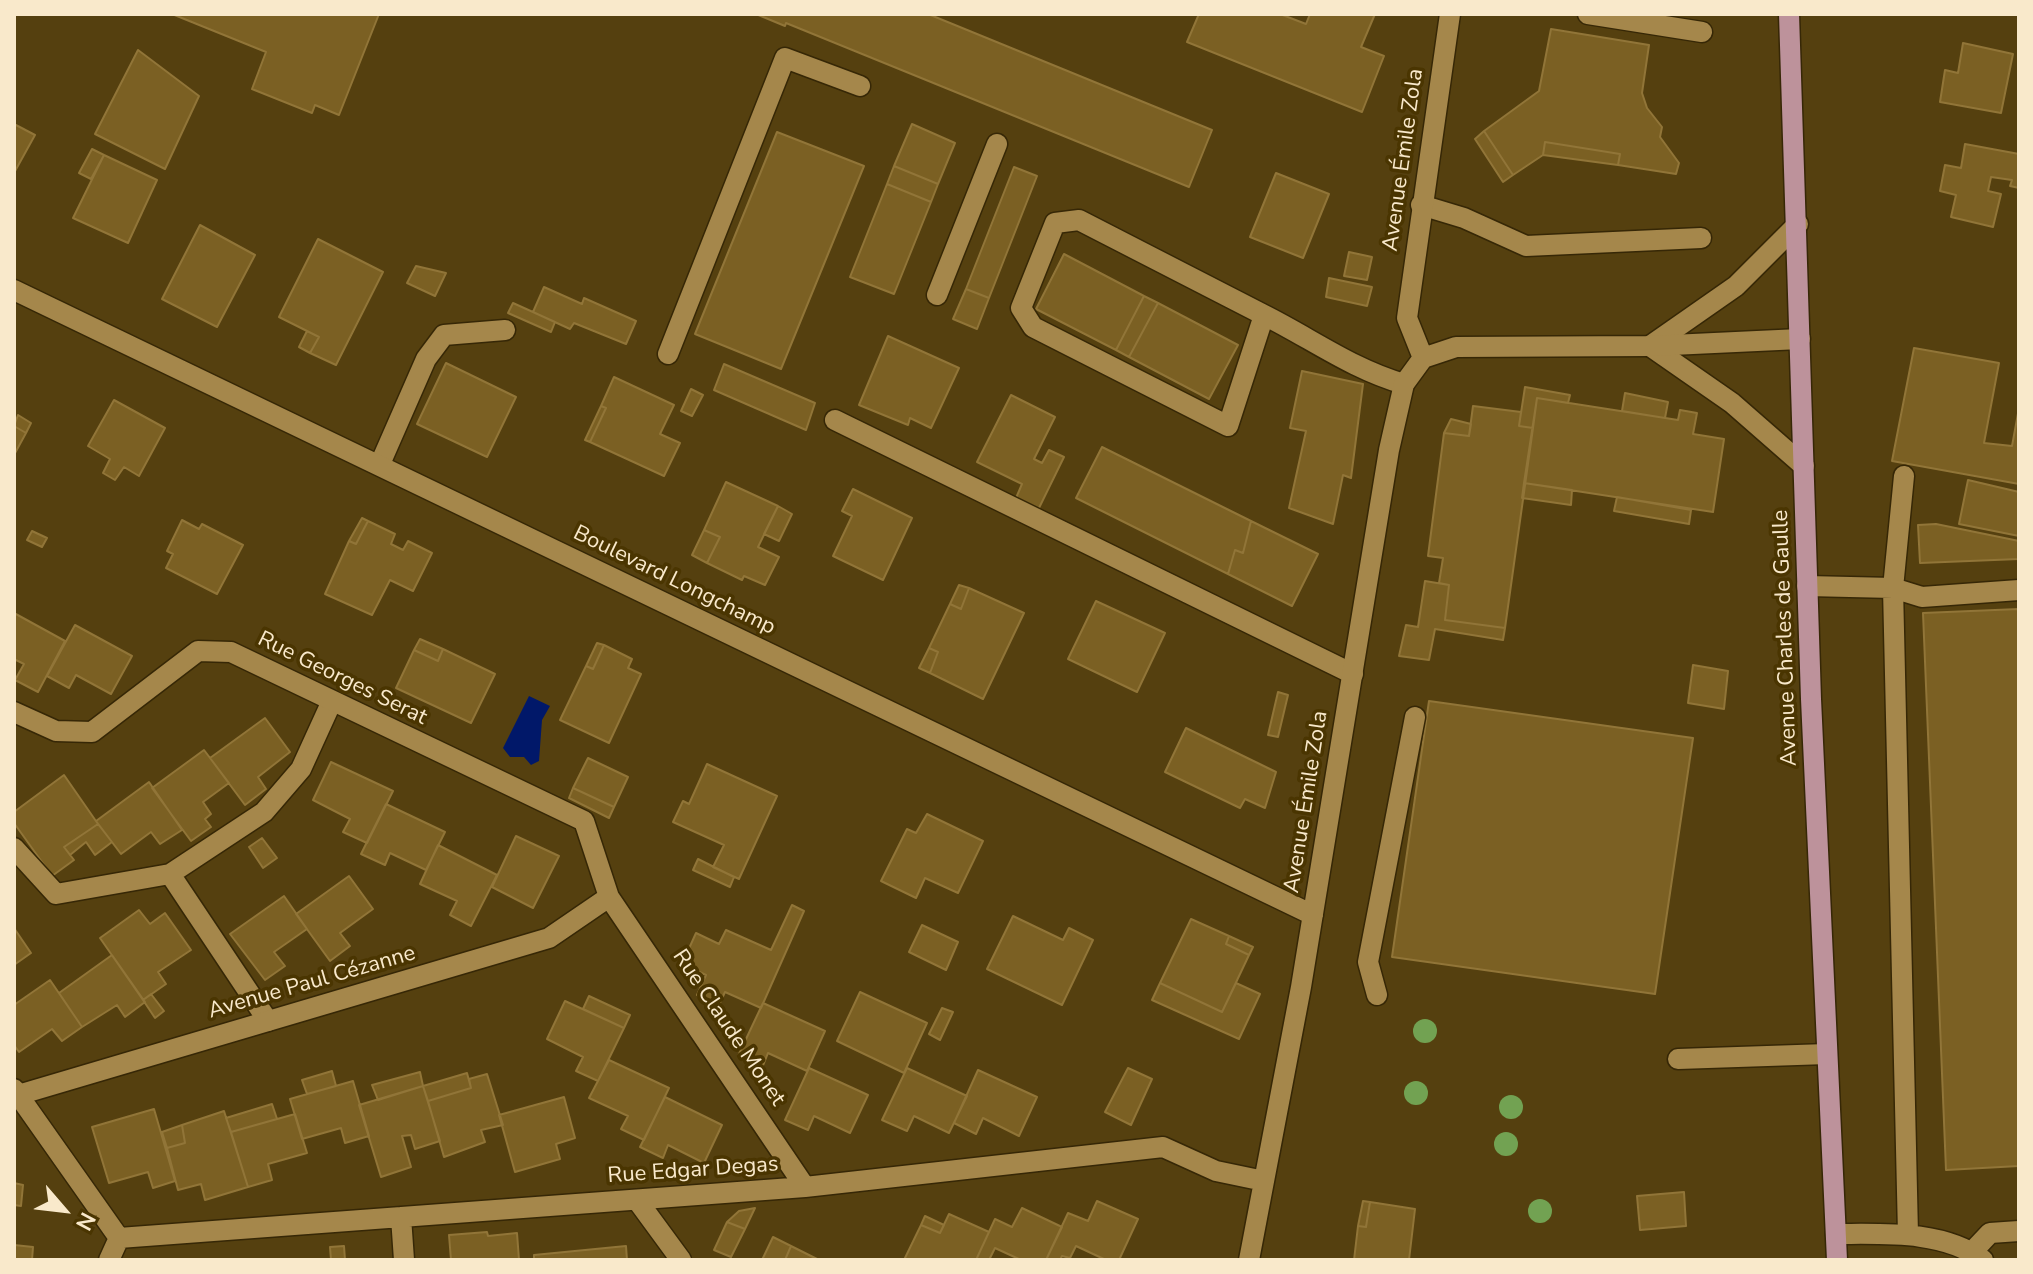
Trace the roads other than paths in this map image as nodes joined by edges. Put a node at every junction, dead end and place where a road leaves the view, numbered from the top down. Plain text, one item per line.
1 (1450, 14) edge
2 (1588, 14) edge
3 (1789, 14) edge
4 (1702, 32) dead end
5 (860, 86) dead end
6 (997, 144) dead end
7 (1421, 205) junction
8 (1798, 224) junction
9 (1701, 238) dead end
10 (14, 290) edge
11 (937, 295) dead end
12 (1264, 315) junction
13 (505, 330) dead end
14 (1800, 339) junction
15 (1650, 346) junction
16 (668, 354) dead end
17 (1423, 358) junction
18 (1404, 384) junction
19 (835, 420) dead end
20 (380, 464) junction
21 (1804, 466) junction
22 (1904, 476) dead end
23 (1807, 586) junction
24 (1893, 588) junction
25 (2019, 590) edge
26 (1353, 674) junction
27 (332, 701) junction
28 (14, 712) edge
29 (1415, 717) dead end
30 (14, 848) edge
31 (170, 874) junction
32 (609, 897) junction
33 (1313, 915) junction
34 (1377, 995) dead end
35 (268, 1021) junction
36 (1827, 1054) junction
37 (1678, 1059) dead end
38 (16, 1092) edge
39 (1264, 1181) junction
40 (805, 1187) junction
41 (637, 1200) junction
42 (401, 1217) junction
43 (2019, 1231) edge
44 (1836, 1234) junction
45 (1908, 1234) junction
46 (119, 1238) junction
47 (1977, 1256) edge
48 (109, 1260) edge
49 (404, 1260) edge
50 (681, 1260) edge
51 (1249, 1260) edge
52 (1837, 1260) edge

1 - 7 street, Avenue Émile Zola
2 - 4 street
3 - 8 main road, Avenue Charles de Gaulle
5 - 16 street
6 - 11 street
7 - 9 street
7 - 17 street, Avenue Émile Zola
8 - 14 main road, Avenue Charles de Gaulle
8 - 15 street
10 - 20 street, Boulevard Longchamp
12 - 12 street
12 - 18 street
13 - 20 street
14 - 15 street
14 - 21 main road, Avenue Charles de Gaulle
15 - 17 street
15 - 21 street
17 - 18 street, Avenue Émile Zola
18 - 26 street, Avenue Émile Zola
19 - 26 street
20 - 33 street, Boulevard Longchamp
21 - 23 main road, Avenue Charles de Gaulle
22 - 24 street
23 - 24 street
23 - 36 main road, Avenue Charles de Gaulle
24 - 25 street
24 - 45 street
26 - 33 street, Avenue Émile Zola
27 - 28 street, Rue Georges Serat
27 - 31 street
27 - 32 street, Rue Georges Serat
29 - 34 street
30 - 31 street
31 - 35 street
32 - 35 street, Avenue Paul Cézanne
32 - 40 street, Rue Claude Monet
33 - 39 street, Avenue Émile Zola
35 - 38 street, Avenue Paul Cézanne
36 - 37 street
36 - 44 main road, Avenue Charles de Gaulle
38 - 46 street
39 - 40 street, Rue Edgar Degas
39 - 51 street, Avenue Émile Zola
40 - 41 street, Rue Edgar Degas
41 - 42 street, Rue Edgar Degas
41 - 50 street
42 - 46 street, Rue Edgar Degas
42 - 49 street
43 - 47 street
44 - 45 street
44 - 52 main road, Avenue Charles de Gaulle
45 - 47 street
46 - 48 street

